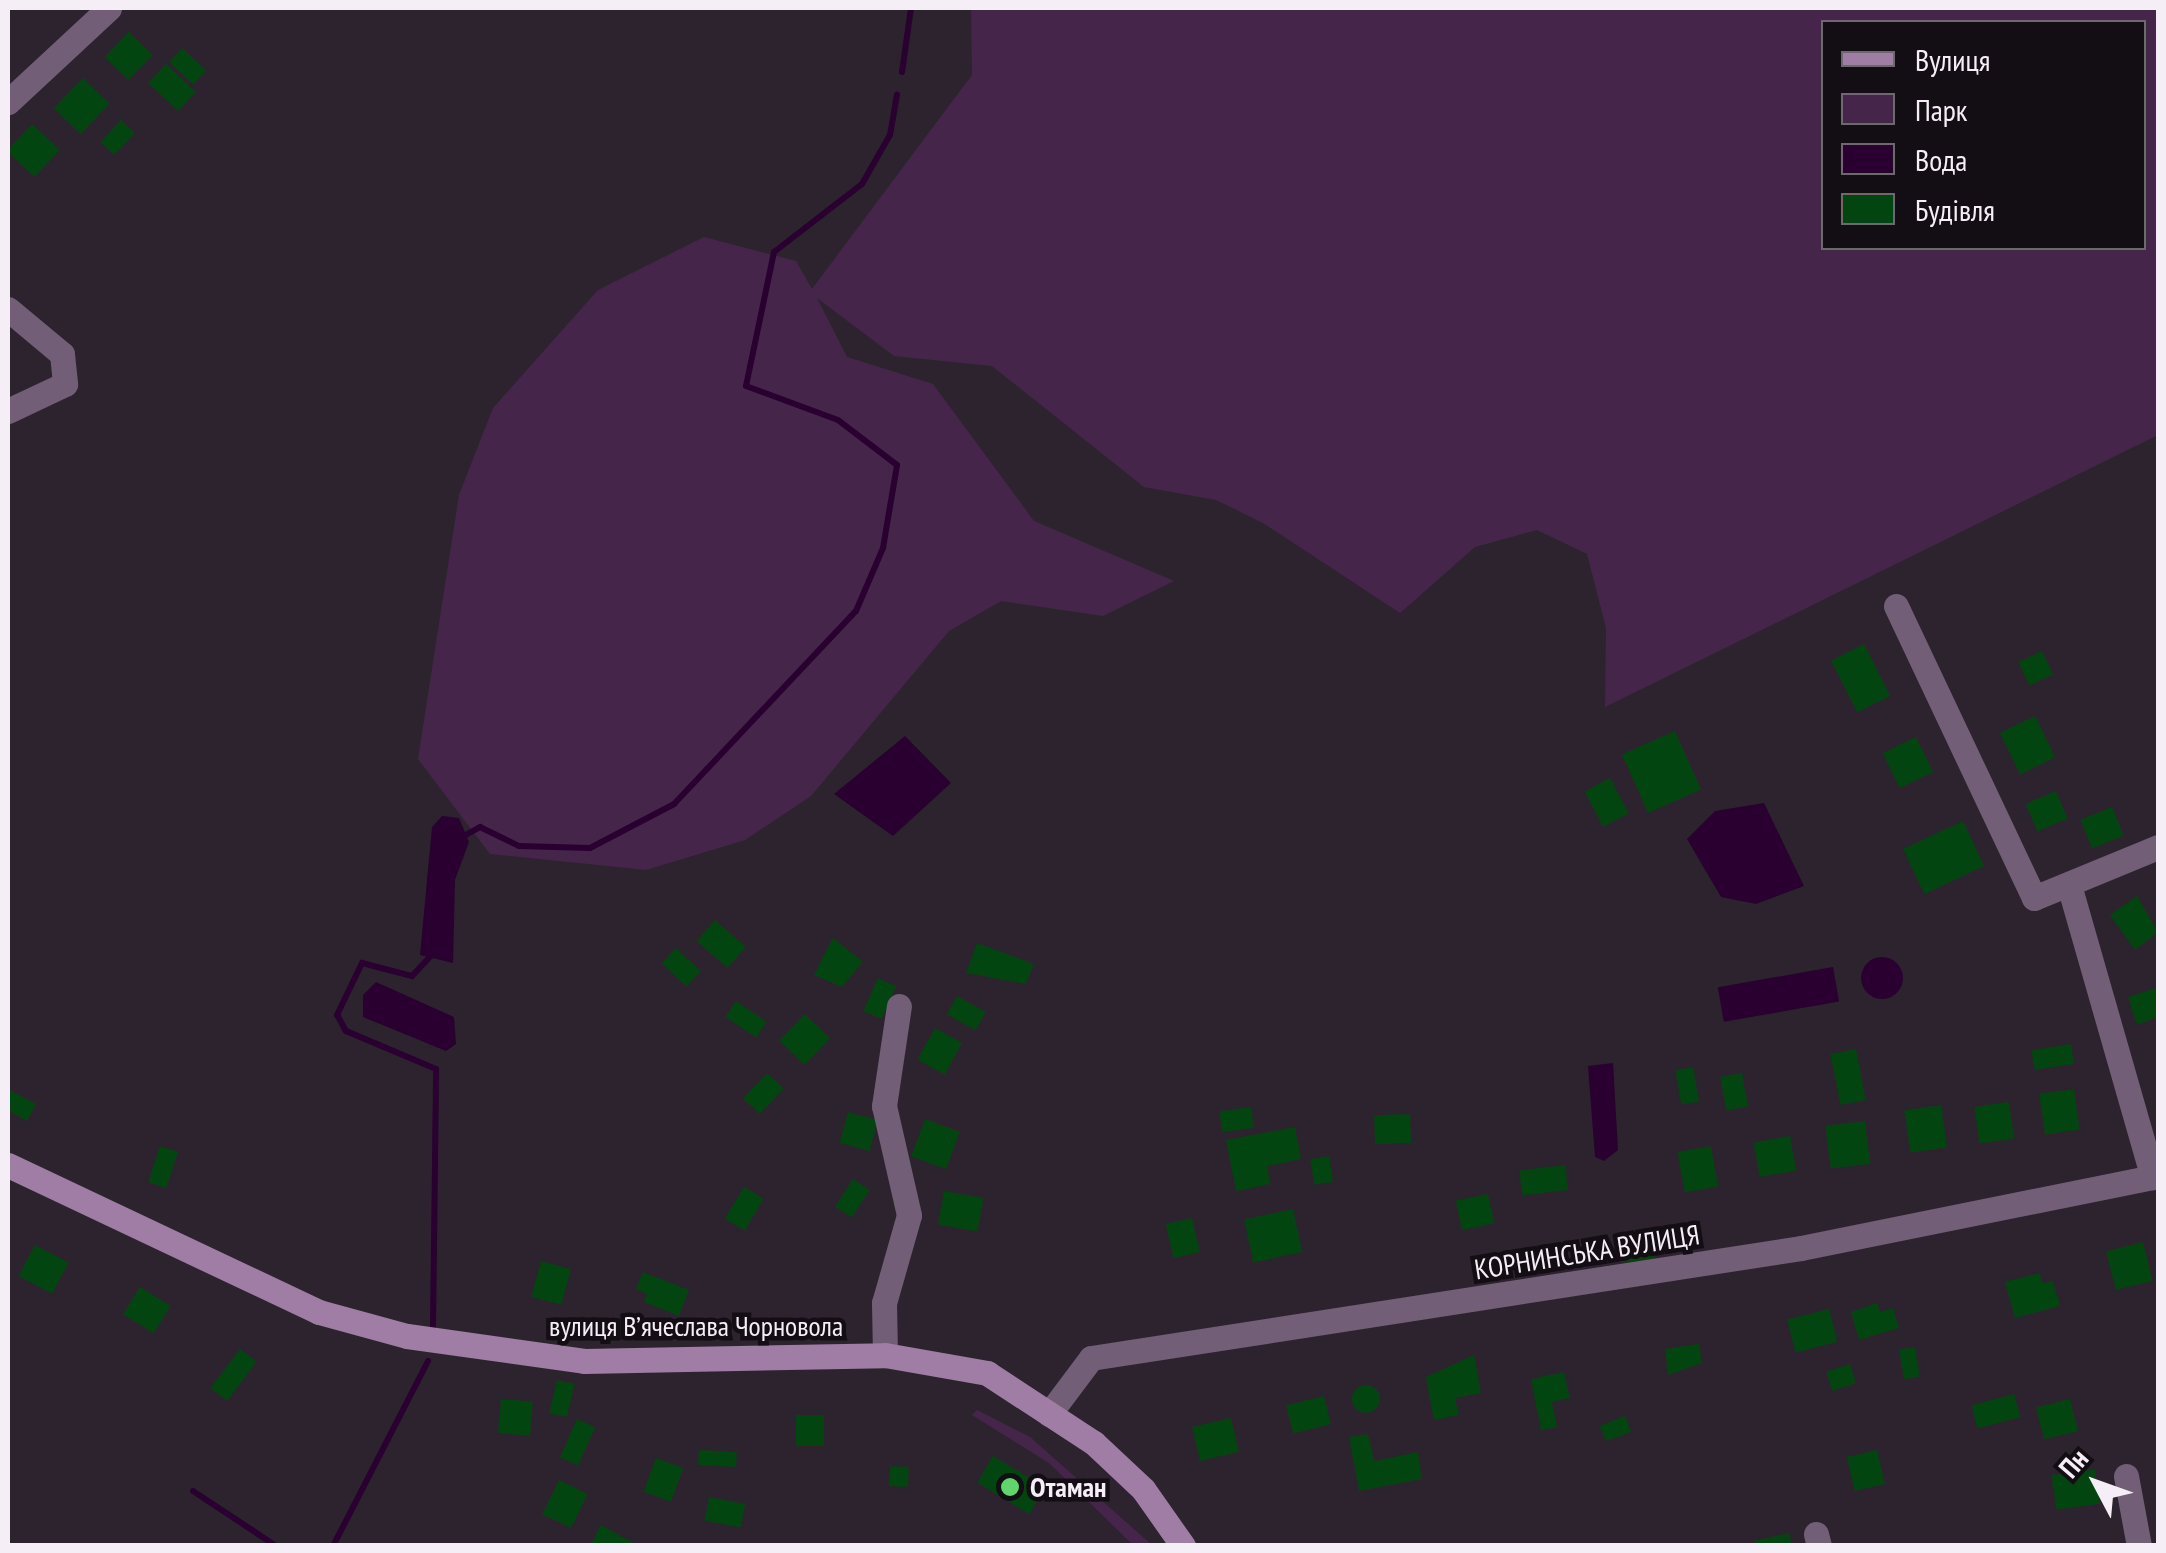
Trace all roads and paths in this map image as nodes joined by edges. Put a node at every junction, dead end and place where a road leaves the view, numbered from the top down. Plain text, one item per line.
1 (109, 8) edge
2 (8, 102) edge
3 (8, 309) edge
4 (8, 411) edge
5 (1896, 606) dead end
6 (2158, 847) edge
7 (2069, 884) junction
8 (899, 1006) dead end
9 (8, 1166) edge
10 (2156, 1176) edge
11 (884, 1355) junction
12 (1049, 1414) junction
13 (2126, 1476) dead end
14 (1183, 1546) edge
15 (2139, 1546) edge

1 - 2 street
3 - 4 street
5 - 7 street
6 - 7 street
7 - 10 street
8 - 11 street
9 - 11 main road, вулиця Вʼячеслава Чорновола
10 - 12 street, КОРНИНСЬКА ВУЛИЦЯ
11 - 12 main road, вулиця Вʼячеслава Чорновола
12 - 14 main road, вулиця Вʼячеслава Чорновола
13 - 15 street

